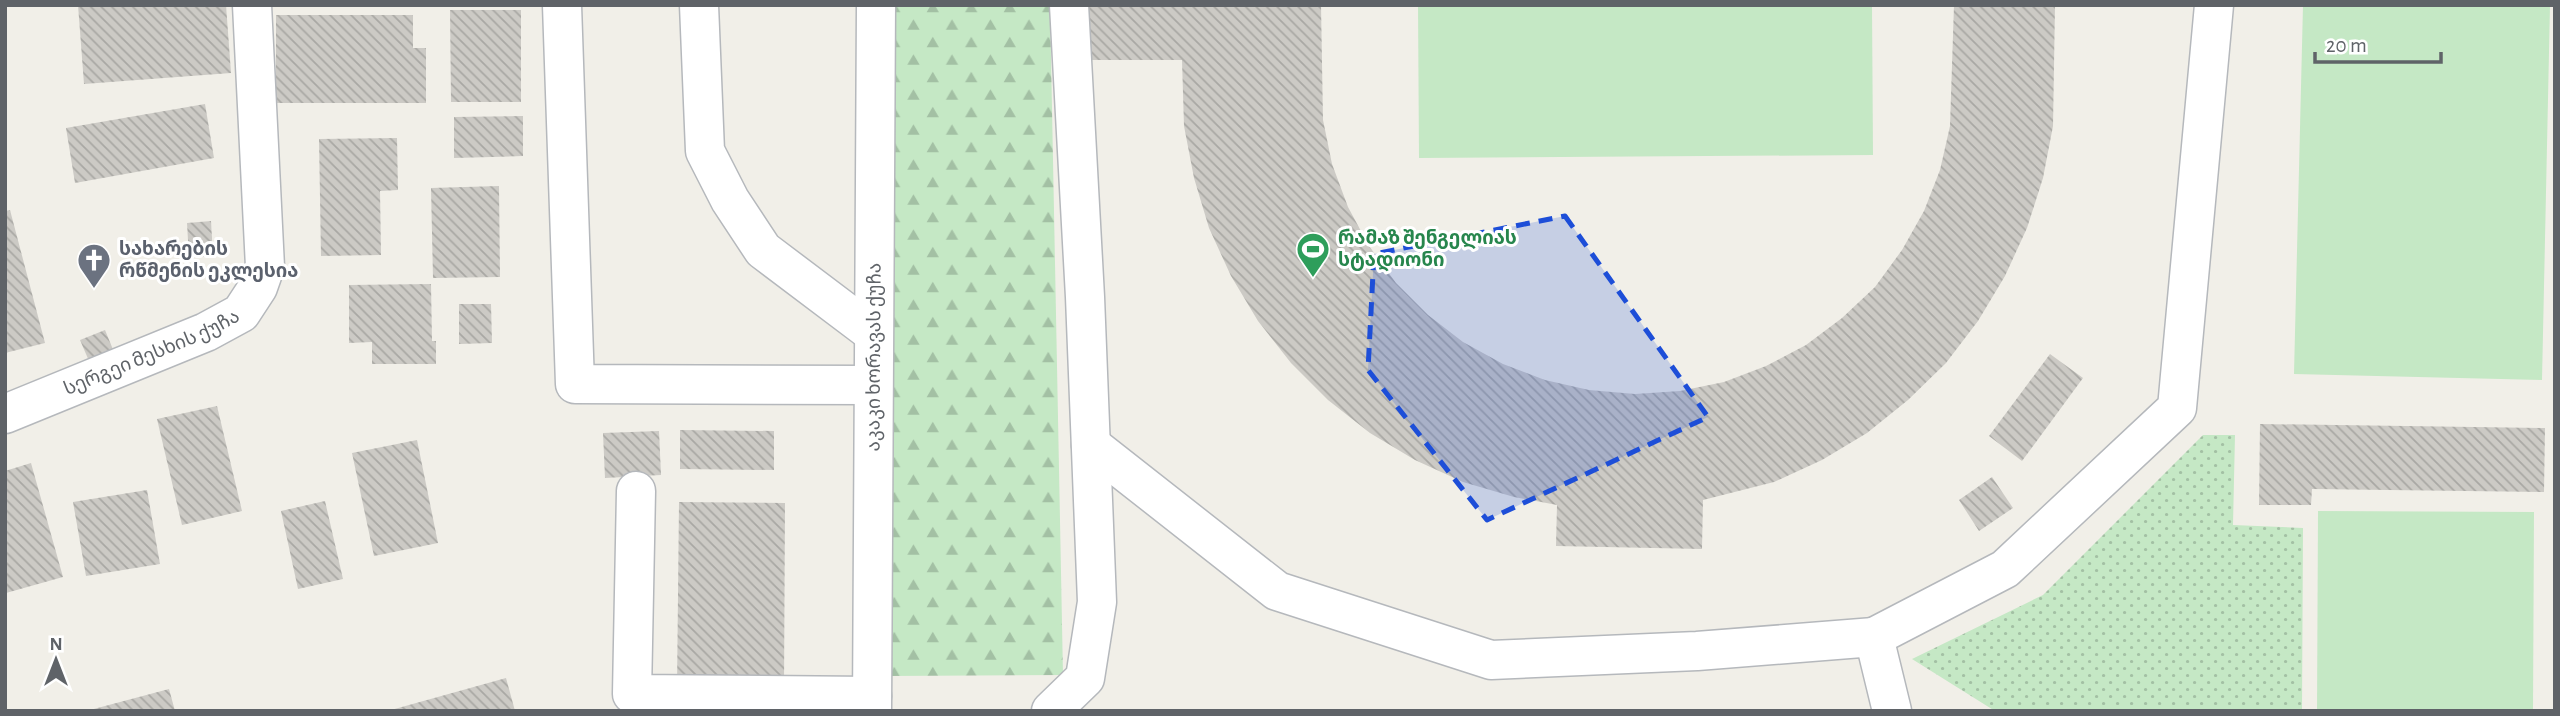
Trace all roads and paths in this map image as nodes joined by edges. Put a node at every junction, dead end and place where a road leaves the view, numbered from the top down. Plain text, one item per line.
1 (252, 5) edge
2 (562, 5) edge
3 (699, 5) edge
4 (876, 5) edge
5 (1069, 5) edge
6 (2214, 5) edge
7 (873, 333) junction
8 (873, 385) junction
9 (5, 414) edge
10 (1091, 445) junction
11 (636, 491) dead end
12 (1874, 637) junction
13 (872, 703) edge
14 (1051, 711) edge
15 (1892, 711) edge

1 - 9 street, სერგეი მესხის ქუჩა
2 - 8 street
3 - 7 street
4 - 7 street, აკაკი ხორავას ქუჩა
5 - 10 street
6 - 12 street
7 - 8 street, აკაკი ხორავას ქუჩა
8 - 13 street, აკაკი ხორავას ქუჩა
10 - 12 street
10 - 14 street
11 - 13 street
12 - 15 street

